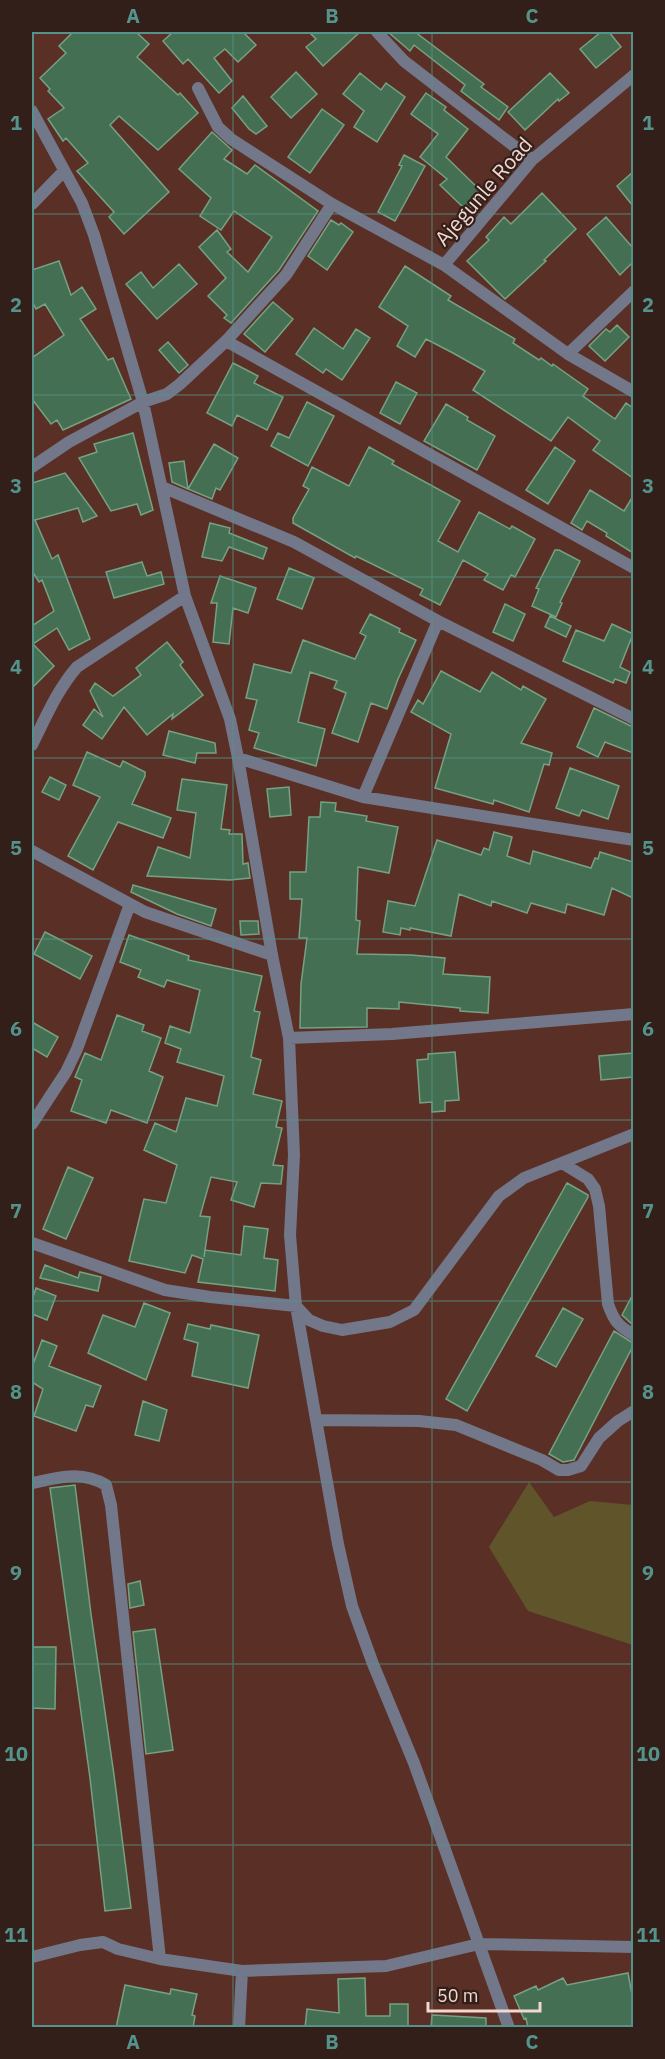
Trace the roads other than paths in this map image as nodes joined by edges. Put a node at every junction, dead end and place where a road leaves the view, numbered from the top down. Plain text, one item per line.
1 (377, 32) edge
2 (633, 75) edge
3 (198, 88) dead end
4 (32, 111) edge
5 (532, 160) junction
6 (64, 171) junction
7 (32, 204) edge
8 (332, 204) junction
9 (444, 265) junction
10 (633, 291) edge
11 (226, 341) junction
12 (568, 354) junction
13 (633, 392) edge
14 (143, 402) junction
15 (32, 467) edge
16 (162, 487) junction
17 (633, 568) edge
18 (185, 596) junction
19 (438, 621) junction
20 (633, 719) edge
21 (32, 746) edge
22 (238, 758) junction
23 (363, 797) junction
24 (633, 840) edge
25 (32, 850) edge
26 (130, 904) junction
27 (272, 955) junction
28 (633, 1014) edge
29 (289, 1038) junction
30 (32, 1124) edge
31 (633, 1134) edge
32 (562, 1163) junction
33 (32, 1243) edge
34 (296, 1306) junction
35 (633, 1335) edge
36 (633, 1411) edge
37 (316, 1420) junction
38 (32, 1483) edge
39 (479, 1944) junction
40 (633, 1947) edge
41 (32, 1957) edge
42 (160, 1959) junction
43 (242, 1971) junction
44 (239, 2028) edge
45 (509, 2028) edge

1 - 5 street
2 - 5 street, Ajegunle Road
3 - 8 street
4 - 6 street
5 - 9 street, Ajegunle Road
6 - 7 street
6 - 14 street
8 - 9 street
8 - 11 street
9 - 12 street
10 - 12 street
11 - 14 street
11 - 17 street
12 - 13 street
14 - 15 street
14 - 16 street
16 - 18 street
16 - 19 street
18 - 21 street
18 - 22 street
19 - 20 street
19 - 23 street
22 - 23 street
22 - 27 street
23 - 24 street
25 - 26 street
26 - 27 street
26 - 30 street
27 - 29 street
28 - 29 street
29 - 34 street
31 - 32 street
32 - 34 street
32 - 35 street
33 - 34 street
34 - 37 street
36 - 37 street
37 - 39 street
38 - 42 street
39 - 40 street
39 - 43 street
39 - 45 street
41 - 42 street
42 - 43 street
43 - 44 street

